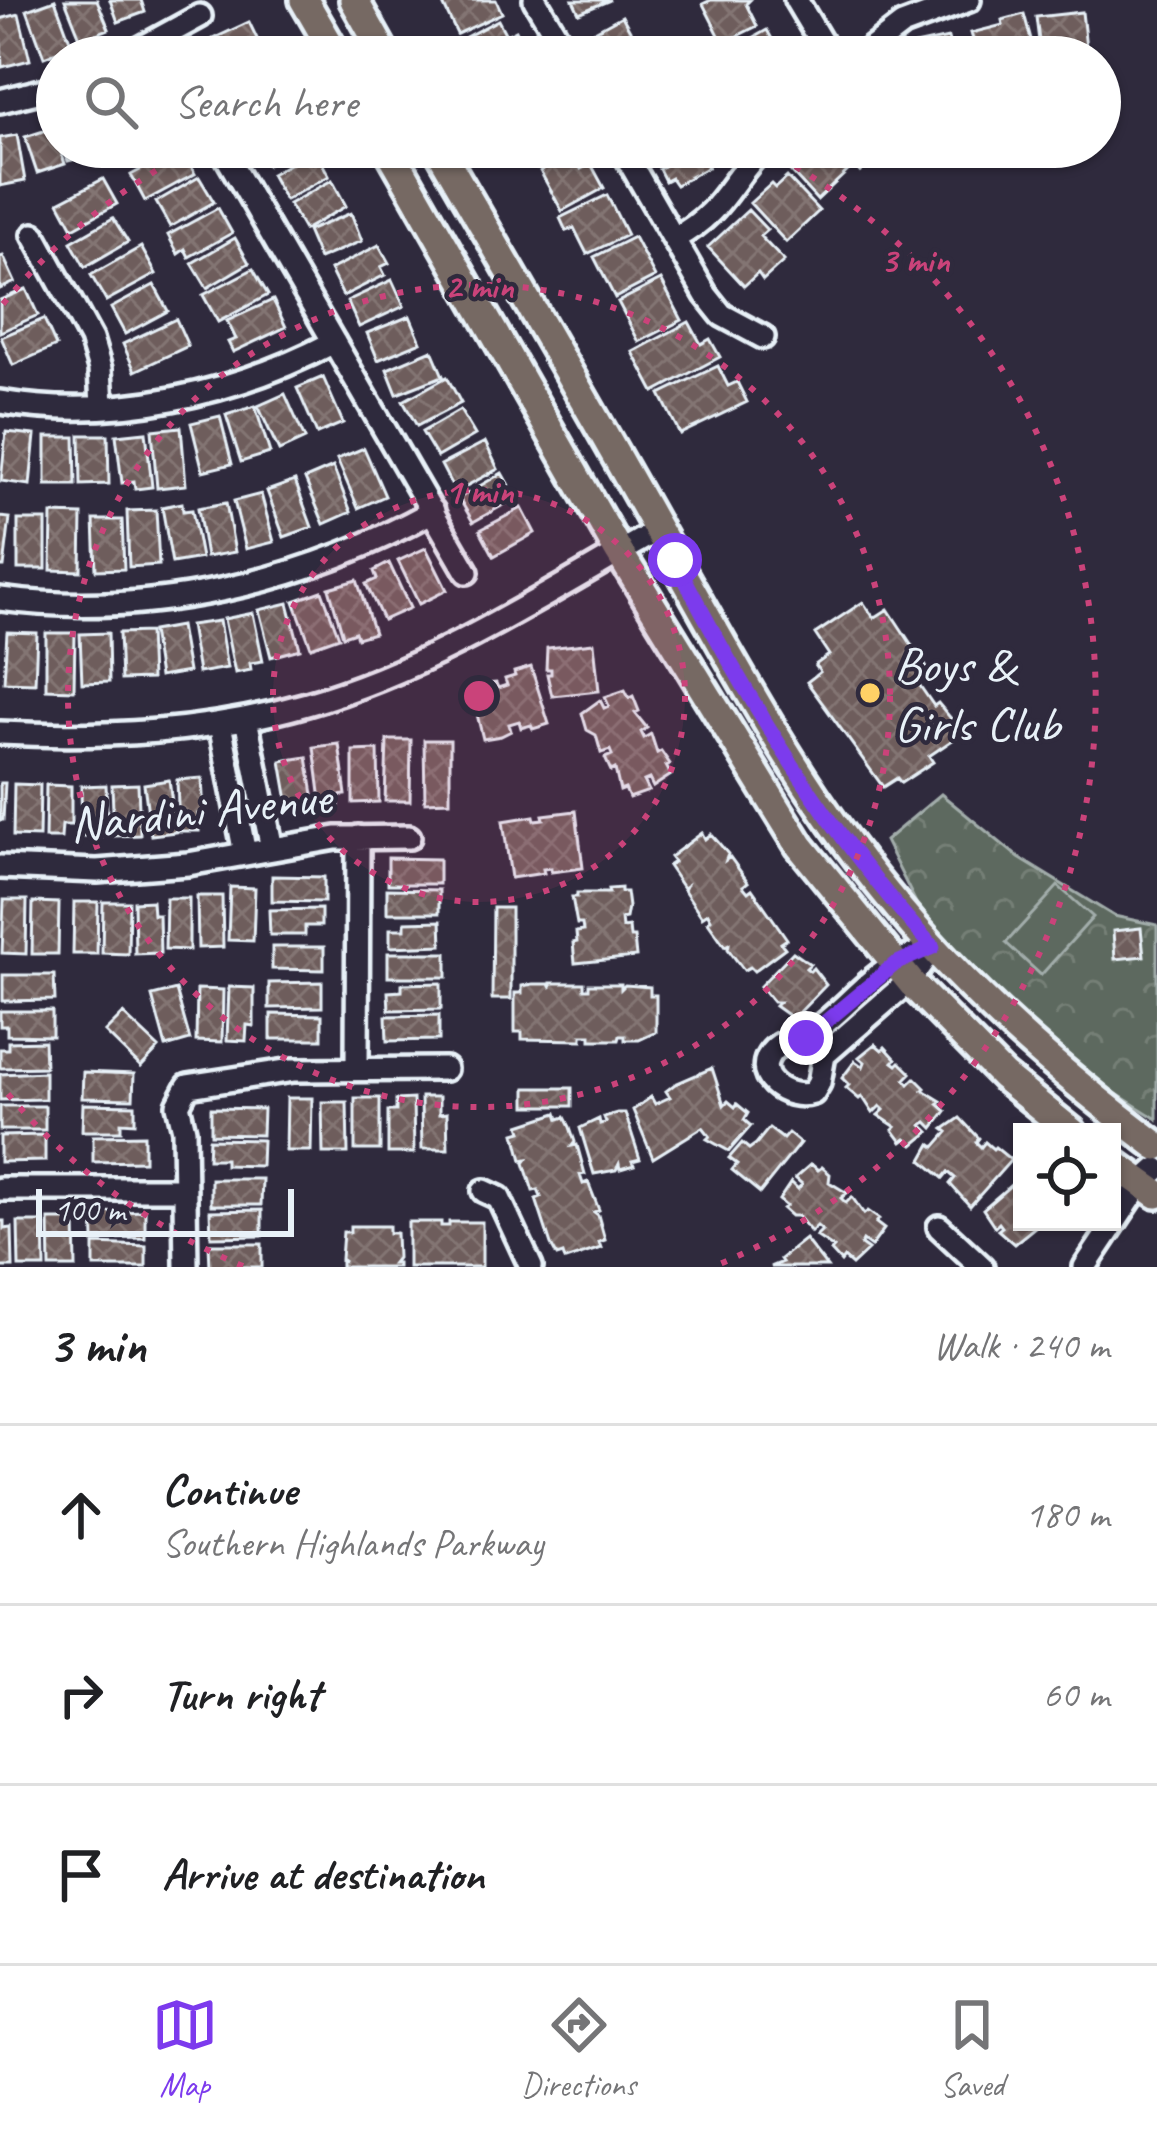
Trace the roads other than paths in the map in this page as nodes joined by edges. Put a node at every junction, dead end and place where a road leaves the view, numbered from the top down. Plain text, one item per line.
1 (304, 0) edge
2 (354, 0) edge
3 (535, 0) edge
4 (796, 0) edge
5 (969, 0) edge
6 (200, 16) dead end
7 (177, 36) edge
8 (325, 36) edge
9 (374, 36) edge
10 (556, 36) edge
11 (817, 36) edge
12 (888, 36) edge
13 (36, 92) edge
14 (0, 101) edge
15 (233, 168) edge
16 (400, 168) edge
17 (450, 168) edge
18 (633, 168) edge
19 (749, 168) edge
20 (34, 235) dead end
21 (675, 238) junction
22 (763, 337) dead end
23 (334, 342) junction
24 (0, 402) edge
25 (102, 406) junction
26 (433, 511) junction
27 (658, 530) junction
28 (619, 552) junction
29 (467, 572) dead end
30 (0, 599) edge
31 (246, 719) junction
32 (220, 724) junction
33 (0, 733) edge
34 (409, 836) dead end
35 (358, 837) junction
36 (272, 849) junction
37 (245, 854) junction
38 (0, 867) edge
39 (933, 947) junction
40 (902, 972) junction
41 (357, 1068) junction
42 (445, 1069) dead end
43 (1061, 1123) edge
44 (1157, 1147) edge
45 (1121, 1166) edge
46 (1152, 1182) edge
47 (0, 1189) edge
48 (185, 1189) junction
49 (484, 1191) dead end
50 (939, 1227) dead end
51 (186, 1267) edge
52 (531, 1267) edge
53 (982, 1267) edge
54 (1084, 1267) edge

1 - 8 main road
2 - 9 main road
3 - 10 street
4 - 11 street
5 - 12 street
6 - 7 street
13 - 14 street
15 - 23 street
16 - 28 main road
17 - 27 main road
18 - 21 street
19 - 21 street
20 - 25 street
21 - 22 street
23 - 25 street
23 - 26 street
24 - 25 street
26 - 29 street
26 - 30 street
27 - 28 street
27 - 39 main road
28 - 31 street
28 - 40 main road
31 - 32 street
31 - 36 street
32 - 33 street
32 - 37 street
34 - 35 street, Nardini Avenue
35 - 36 street, Nardini Avenue
35 - 41 street
36 - 37 street, Nardini Avenue
37 - 38 street, Nardini Avenue
39 - 40 street
39 - 44 main road
40 - 40 street
40 - 43 main road
41 - 42 street
41 - 48 street
45 - 46 main road
46 - 54 street
47 - 48 street
48 - 51 street
49 - 52 street
50 - 53 street

